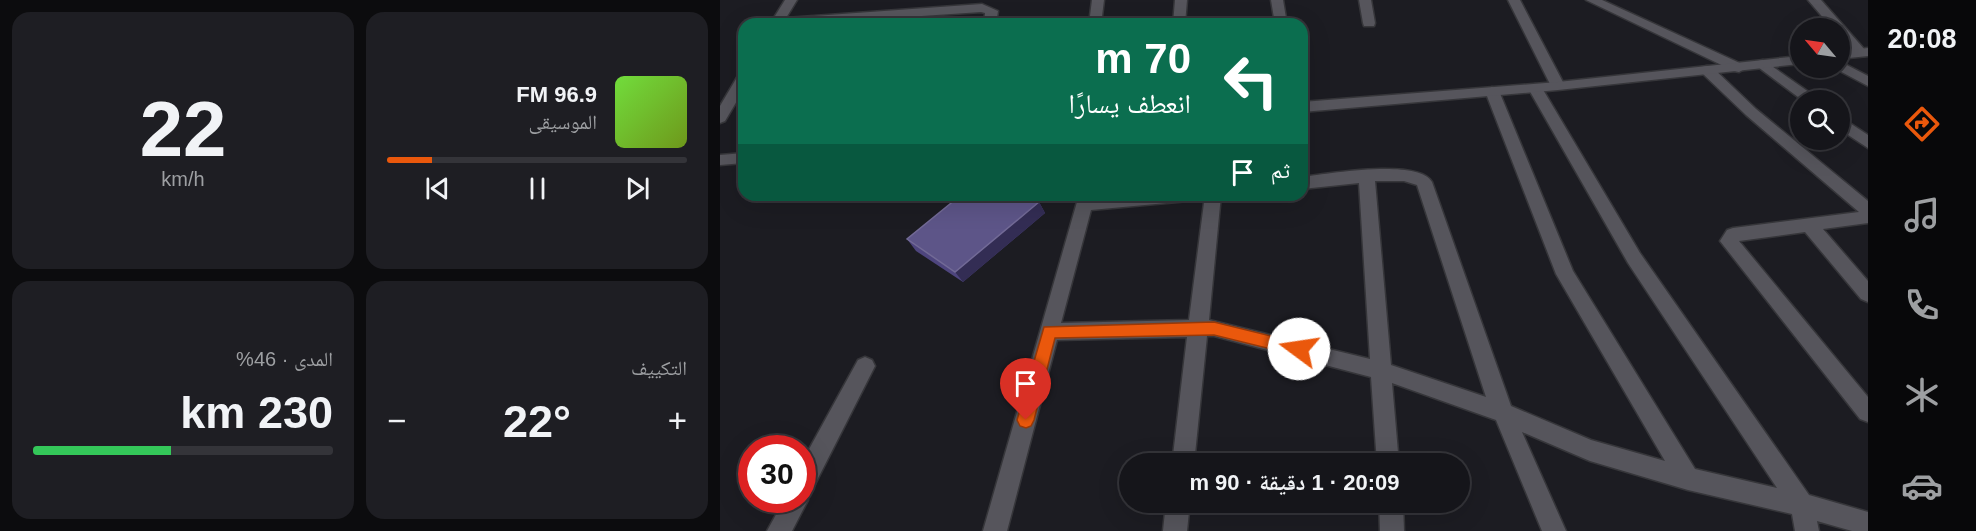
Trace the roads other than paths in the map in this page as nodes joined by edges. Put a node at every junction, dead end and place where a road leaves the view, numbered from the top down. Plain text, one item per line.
1 (791, 0) edge
2 (1098, 0) edge
3 (1181, 0) edge
4 (1277, 0) edge
5 (1365, 0) edge
6 (1514, 0) edge
7 (1592, 0) edge
8 (1814, 0) edge
9 (948, 5) edge
10 (779, 18) edge
11 (824, 18) edge
12 (991, 18) edge
13 (1096, 18) edge
14 (1180, 18) edge
15 (1280, 18) edge
16 (1369, 23) dead end
17 (1864, 52) edge
18 (1790, 61) edge
19 (1763, 64) junction
20 (1739, 68) junction
21 (1707, 70) junction
22 (1850, 71) edge
23 (1868, 82) edge
24 (1558, 86) junction
25 (738, 87) edge
26 (1535, 88) junction
27 (1798, 90) edge
28 (1492, 91) junction
29 (1308, 106) edge
30 (720, 118) edge
31 (1850, 129) edge
32 (1868, 143) edge
33 (738, 158) edge
34 (720, 160) edge
35 (1367, 176) junction
36 (1308, 182) edge
37 (1086, 201) edge
38 (1212, 201) edge
39 (1868, 210) edge
40 (1868, 217) edge
41 (1810, 226) junction
42 (1868, 294) edge
43 (1200, 328) junction
44 (1050, 332) junction
45 (865, 366) dead end
46 (1383, 370) junction
47 (1867, 412) edge
48 (1503, 413) junction
49 (1184, 453) edge
50 (1387, 453) edge
51 (816, 459) edge
52 (1688, 479) junction
53 (1802, 505) junction
54 (789, 513) edge
55 (1177, 513) edge
56 (1391, 513) edge
57 (1868, 524) edge
58 (779, 531) edge
59 (995, 531) edge
60 (1175, 531) edge
61 (1392, 531) edge
62 (1554, 531) edge
63 (1807, 531) edge

1 - 10 street
2 - 13 street
3 - 14 street
4 - 15 street
5 - 16 street
6 - 24 street
7 - 20 street
8 - 17 street
9 - 11 street
9 - 12 street
18 - 19 street
19 - 20 street
19 - 27 street
20 - 21 street
21 - 24 street
21 - 39 street
22 - 23 street
24 - 26 street
25 - 30 street
26 - 28 street
26 - 53 street
28 - 29 street
28 - 52 street
31 - 32 street
33 - 34 street
35 - 36 street
35 - 46 street
35 - 48 street
37 - 44 street
38 - 43 street
40 - 41 street
41 - 42 street
41 - 47 street
43 - 44 street
43 - 46 street
43 - 49 street
44 - 59 street
45 - 51 street
46 - 48 street
46 - 50 street
48 - 52 street
48 - 62 street
52 - 53 street
53 - 57 street
53 - 63 street
54 - 58 street
55 - 60 street
56 - 61 street

